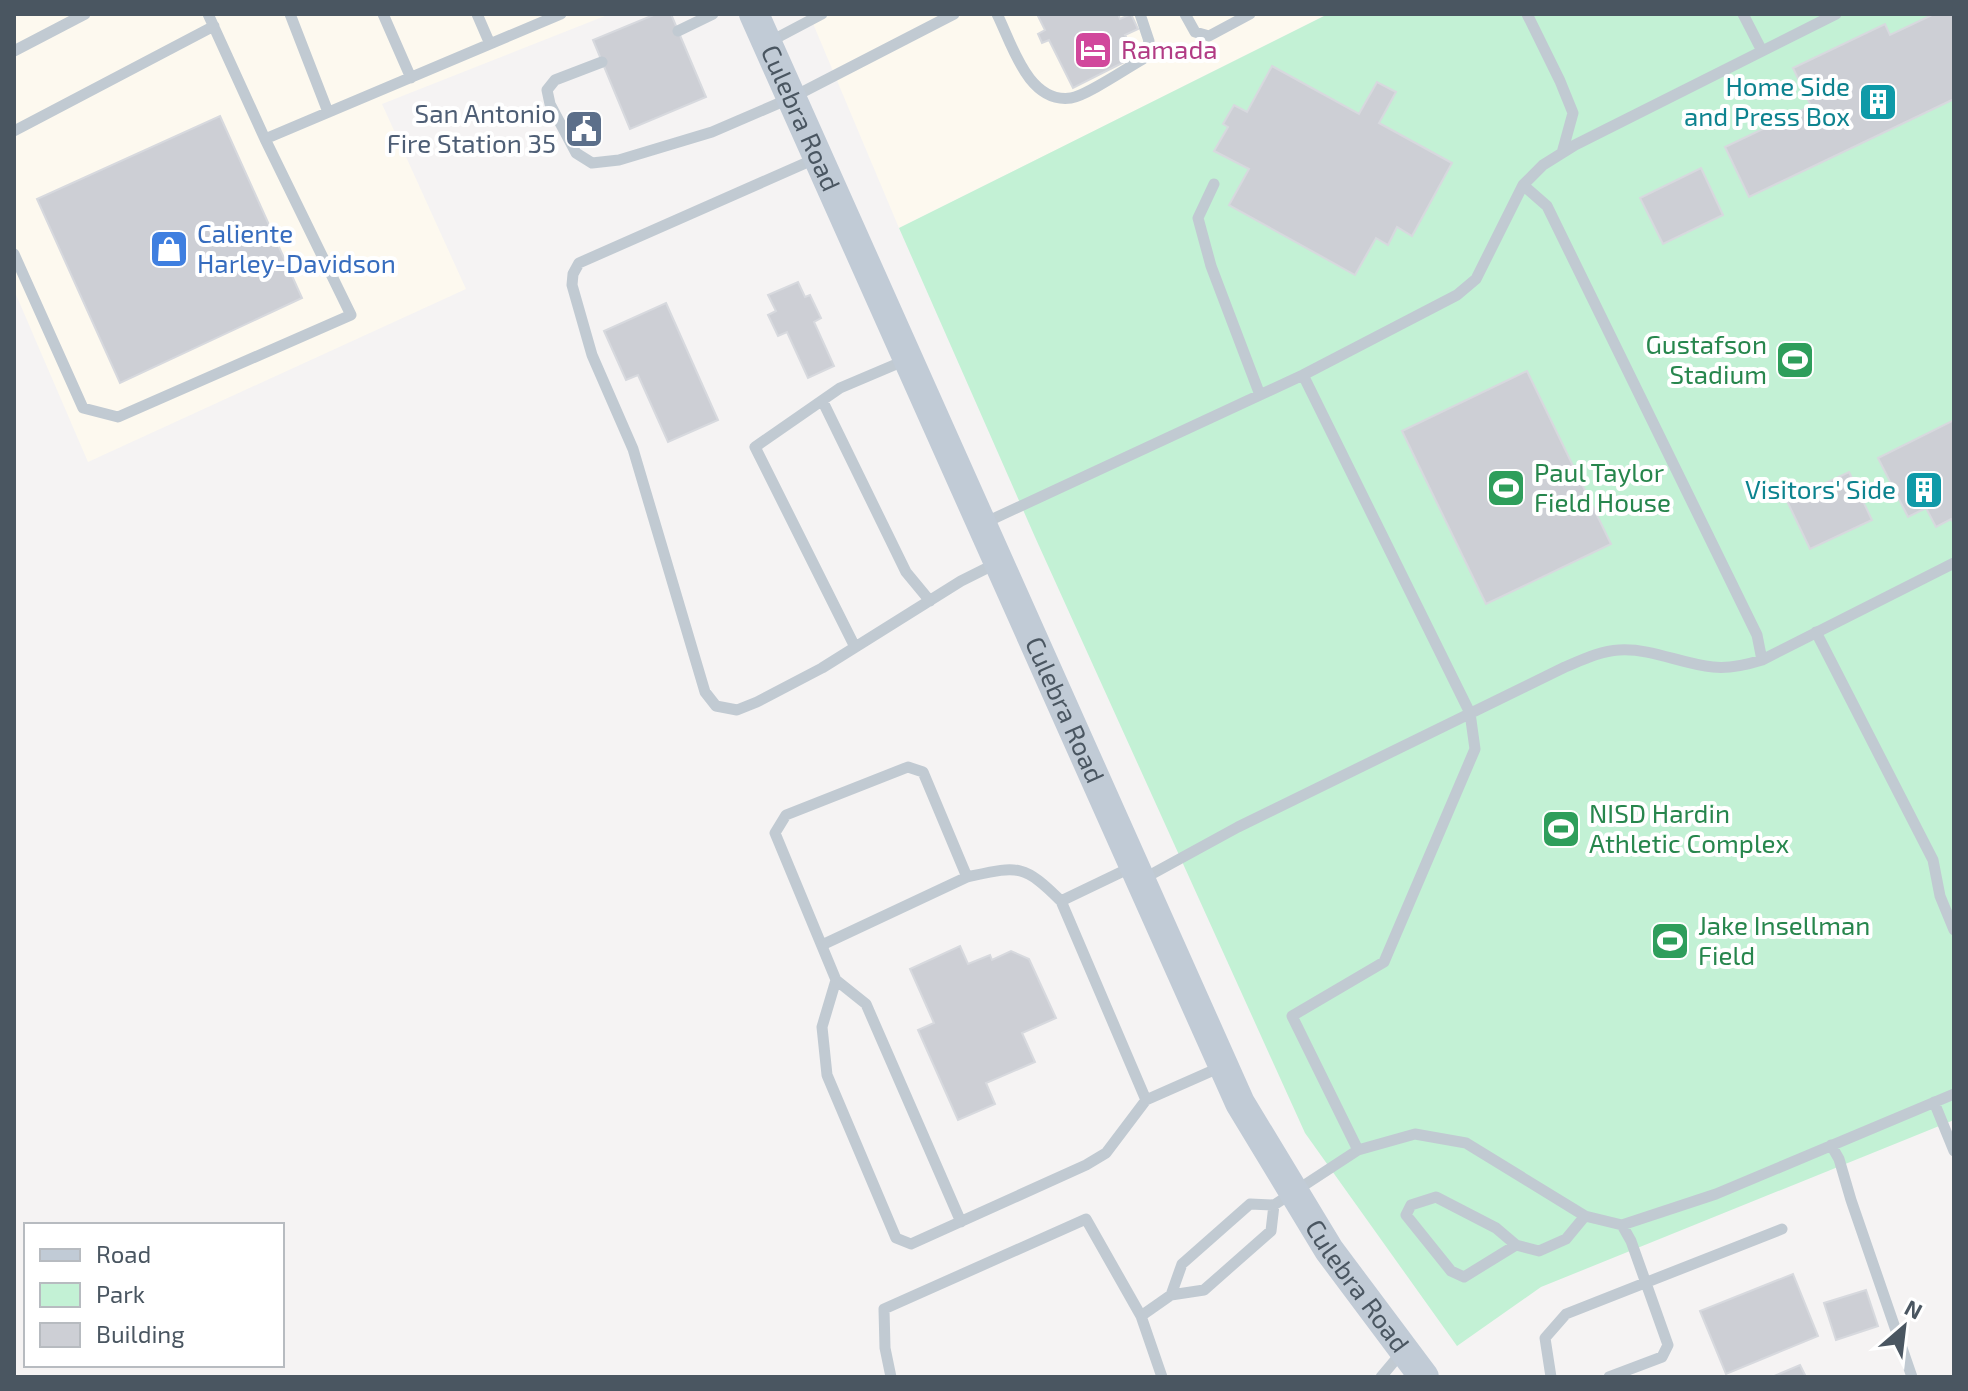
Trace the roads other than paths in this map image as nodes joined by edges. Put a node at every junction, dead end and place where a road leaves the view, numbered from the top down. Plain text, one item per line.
1 (85, 14) edge
2 (208, 14) edge
3 (290, 14) edge
4 (383, 14) edge
5 (477, 14) edge
6 (561, 14) edge
7 (713, 14) edge
8 (754, 14) edge
9 (822, 14) edge
10 (954, 14) edge
11 (997, 14) edge
12 (1140, 14) edge
13 (1185, 14) edge
14 (1250, 14) edge
15 (1527, 14) edge
16 (1743, 14) edge
17 (1836, 14) edge
18 (214, 26) junction
19 (678, 31) dead end
20 (767, 43) junction
21 (490, 44) junction
22 (14, 51) edge
23 (1762, 51) junction
24 (602, 62) dead end
25 (411, 78) junction
26 (791, 98) junction
27 (328, 112) junction
28 (14, 131) edge
29 (265, 139) junction
30 (1562, 153) junction
31 (818, 158) junction
32 (1214, 184) dead end
33 (1523, 185) junction
34 (14, 254) edge
35 (908, 359) junction
36 (1303, 375) junction
37 (1260, 395) junction
38 (823, 402) junction
39 (981, 524) junction
40 (998, 562) junction
41 (1954, 563) edge
42 (930, 601) junction
43 (1816, 632) junction
44 (855, 647) junction
45 (1762, 660) junction
46 (1470, 713) junction
47 (1137, 873) junction
48 (967, 877) junction
49 (1061, 901) junction
50 (1954, 930) edge
51 (822, 945) junction
52 (836, 980) junction
53 (1223, 1065) junction
54 (1954, 1094) edge
55 (1146, 1100) junction
56 (1934, 1102) junction
57 (1831, 1145) junction
58 (1358, 1150) junction
59 (1954, 1151) edge
60 (1284, 1198) junction
61 (1585, 1216) junction
62 (961, 1222) junction
63 (1622, 1225) junction
64 (1782, 1229) dead end
65 (1516, 1245) junction
66 (1646, 1283) junction
67 (1171, 1295) junction
68 (1141, 1316) junction
69 (1403, 1352) junction
70 (891, 1377) edge
71 (1162, 1377) edge
72 (1381, 1377) edge
73 (1424, 1377) edge
74 (1551, 1377) edge
75 (1609, 1377) edge
76 (1912, 1377) edge

1 - 22 lane
2 - 18 lane
3 - 27 lane
4 - 25 lane
5 - 21 lane
6 - 21 lane
7 - 19 lane
8 - 20 main road, Culebra Road
9 - 20 lane
10 - 26 lane
11 - 12 lane
13 - 14 lane
15 - 30 lane
16 - 23 lane
17 - 23 lane
18 - 28 lane
18 - 29 lane
20 - 26 main road, Culebra Road
21 - 25 lane
23 - 30 lane
24 - 26 lane
25 - 27 lane
26 - 31 main road, Culebra Road
27 - 29 lane
29 - 34 lane
30 - 33 lane
31 - 35 main road, Culebra Road
31 - 44 lane
32 - 37 lane
33 - 36 lane
33 - 45 lane
35 - 38 lane
35 - 39 main road, Culebra Road
36 - 37 lane
36 - 46 lane
37 - 39 lane
38 - 42 lane
38 - 44 lane
39 - 40 main road, Culebra Road
40 - 42 lane
40 - 47 main road, Culebra Road
41 - 43 lane
42 - 44 lane
43 - 45 lane
43 - 50 lane
45 - 46 lane
46 - 47 lane
46 - 58 lane
47 - 49 lane
47 - 53 main road, Culebra Road
48 - 49 lane
48 - 51 lane
48 - 51 lane
49 - 55 lane
51 - 52 lane
52 - 62 lane
52 - 62 lane
53 - 55 lane
53 - 60 main road, Culebra Road
54 - 56 lane
55 - 62 lane
56 - 57 lane
56 - 59 lane
57 - 63 lane
57 - 76 lane
58 - 60 lane
58 - 61 lane
60 - 67 lane
60 - 67 lane
60 - 69 main road, Culebra Road
61 - 63 lane
61 - 65 lane
63 - 66 lane
64 - 66 lane
65 - 65 lane
66 - 74 lane
66 - 75 lane
67 - 68 lane
68 - 70 lane
68 - 71 lane
69 - 72 lane
69 - 73 main road, Culebra Road

